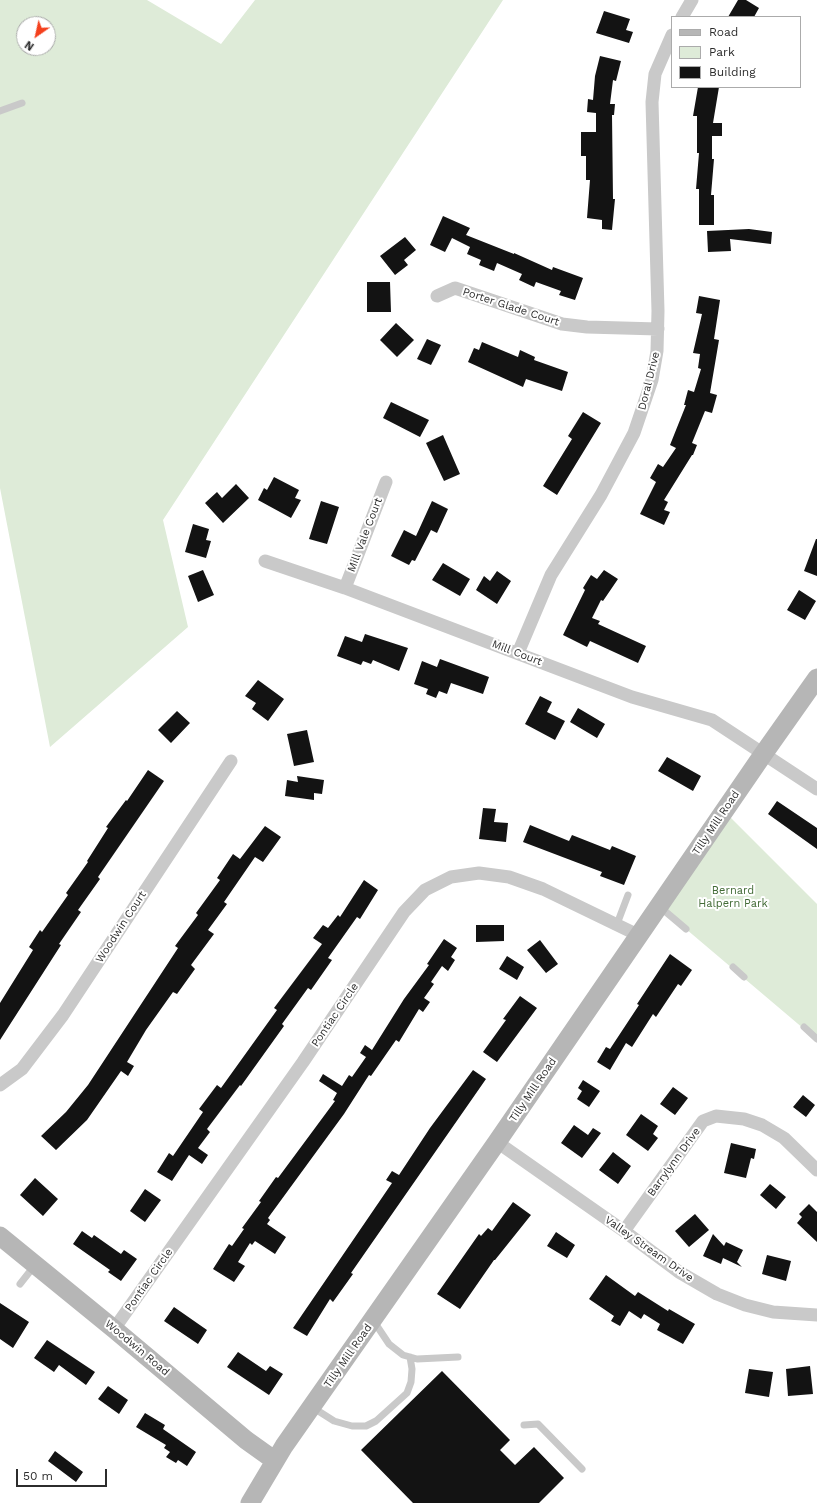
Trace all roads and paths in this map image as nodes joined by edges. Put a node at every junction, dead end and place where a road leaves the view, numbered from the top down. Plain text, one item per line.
1 (692, 0) edge
2 (683, 16) edge
3 (671, 37) edge
4 (22, 102) dead end
5 (0, 111) edge
6 (437, 296) dead end
7 (658, 329) junction
8 (386, 482) dead end
9 (265, 561) dead end
10 (345, 588) junction
11 (518, 653) junction
12 (817, 678) edge
13 (764, 753) junction
14 (231, 761) dead end
15 (817, 789) edge
16 (628, 896) dead end
17 (660, 907) junction
18 (617, 924) junction
19 (686, 929) dead end
20 (638, 935) junction
21 (733, 967) dead end
22 (744, 977) dead end
23 (804, 1027) dead end
24 (817, 1038) edge
25 (0, 1085) edge
26 (497, 1142) junction
27 (817, 1170) edge
28 (624, 1231) junction
29 (0, 1236) edge
30 (36, 1265) junction
31 (20, 1284) dead end
32 (817, 1315) edge
33 (373, 1320) junction
34 (114, 1329) junction
35 (458, 1356) dead end
36 (410, 1357) junction
37 (312, 1407) junction
38 (524, 1425) dead end
39 (274, 1460) junction
40 (582, 1469) dead end
41 (250, 1503) edge

1 - 2 street
3 - 7 street, Doral Drive
4 - 5 lane
6 - 7 street, Porter Glade Court
7 - 11 street, Doral Drive
8 - 10 street, Mill Vale Court
9 - 10 street, Mill Court
10 - 11 street, Mill Court
11 - 13 street, Mill Court
12 - 13 street, Tilly Mill Road
13 - 15 street, Mill Court
13 - 17 street, Tilly Mill Road
14 - 25 street, Woodwin Court
16 - 18 lane
17 - 19 lane
17 - 20 street, Tilly Mill Road
18 - 20 street, Pontiac Circle
18 - 34 street, Pontiac Circle
20 - 26 street, Tilly Mill Road
21 - 22 lane
23 - 24 lane
26 - 28 street, Valley Stream Drive
26 - 33 street, Tilly Mill Road
27 - 28 street, Barrylynn Drive
28 - 32 street, Valley Stream Drive
29 - 30 street, Woodwin Road
30 - 31 lane
30 - 34 street, Woodwin Road
33 - 36 lane
33 - 37 street, Tilly Mill Road
34 - 39 street, Woodwin Road
35 - 36 lane
36 - 37 lane
37 - 39 street, Tilly Mill Road
38 - 40 lane
39 - 41 street, Tilly Mill Road

